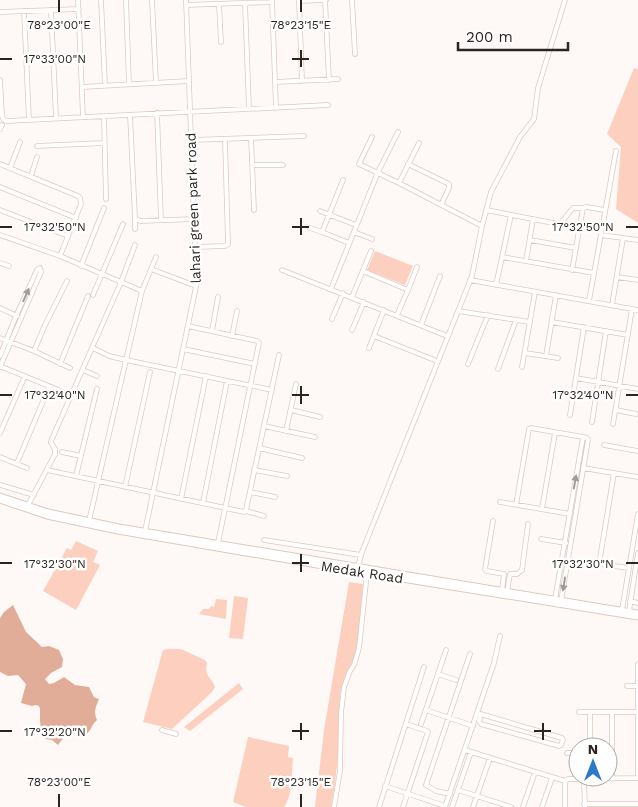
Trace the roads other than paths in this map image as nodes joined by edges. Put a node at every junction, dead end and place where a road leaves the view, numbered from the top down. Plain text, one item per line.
1 (78, 0) edge
2 (101, 0) edge
3 (126, 0) edge
4 (152, 0) edge
5 (326, 0) edge
6 (352, 0) edge
7 (564, 0) edge
8 (272, 1) edge
9 (299, 1) edge
10 (186, 2) edge
11 (245, 3) junction
12 (219, 4) junction
13 (79, 9) junction
14 (50, 10) junction
15 (0, 12) edge
16 (24, 12) junction
17 (221, 42) dead end
18 (355, 54) dead end
19 (338, 79) dead end
20 (0, 80) edge
21 (329, 80) junction
22 (189, 81) junction
23 (302, 81) junction
24 (156, 82) junction
25 (275, 82) junction
26 (129, 84) junction
27 (105, 85) junction
28 (82, 87) junction
29 (328, 105) dead end
30 (276, 108) junction
31 (249, 109) junction
32 (190, 112) junction
33 (157, 114) junction
34 (130, 115) junction
35 (104, 116) junction
36 (83, 117) junction
37 (56, 118) junction
38 (29, 120) junction
39 (398, 132) dead end
40 (304, 136) dead end
41 (372, 137) dead end
42 (251, 138) junction
43 (225, 139) junction
44 (192, 140) junction
45 (20, 142) dead end
46 (419, 143) dead end
47 (104, 144) junction
48 (37, 146) dead end
49 (616, 151) dead end
50 (37, 157) dead end
51 (0, 164) edge
52 (408, 164) junction
53 (252, 165) junction
54 (283, 165) dead end
55 (10, 168) junction
56 (378, 172) junction
57 (31, 176) junction
58 (342, 180) dead end
59 (399, 183) junction
60 (0, 187) edge
61 (106, 199) dead end
62 (441, 205) junction
63 (104, 208) dead end
64 (583, 208) junction
65 (0, 210) edge
66 (254, 210) dead end
67 (486, 210) junction
68 (605, 210) junction
69 (320, 211) dead end
70 (329, 214) junction
71 (512, 215) junction
72 (76, 218) junction
73 (135, 218) junction
74 (194, 219) junction
75 (534, 219) junction
76 (161, 220) junction
77 (123, 224) dead end
78 (560, 224) junction
79 (356, 225) junction
80 (482, 226) junction
81 (310, 228) dead end
82 (579, 228) junction
83 (135, 229) dead end
84 (322, 232) junction
85 (354, 232) junction
86 (0, 235) edge
87 (601, 235) junction
88 (68, 236) junction
89 (624, 238) junction
90 (372, 239) dead end
91 (530, 240) junction
92 (638, 240) edge
93 (349, 243) junction
94 (135, 246) dead end
95 (195, 246) junction
96 (576, 248) junction
97 (371, 251) dead end
98 (60, 256) junction
99 (156, 257) dead end
100 (502, 257) junction
101 (526, 261) junction
102 (0, 263) edge
103 (9, 266) dead end
104 (81, 266) junction
105 (417, 266) dead end
106 (151, 269) junction
107 (282, 270) dead end
108 (572, 270) junction
109 (363, 271) junction
110 (102, 274) junction
111 (594, 274) junction
112 (440, 276) dead end
113 (617, 277) junction
114 (470, 280) junction
115 (638, 280) edge
116 (67, 281) dead end
117 (121, 282) junction
118 (496, 284) junction
119 (196, 286) junction
120 (331, 289) junction
121 (142, 290) junction
122 (408, 290) junction
123 (535, 292) junction
124 (343, 293) junction
125 (93, 295) dead end
126 (556, 295) junction
127 (88, 296) dead end
128 (218, 297) dead end
129 (352, 297) junction
130 (589, 301) junction
131 (364, 302) junction
132 (612, 305) junction
133 (0, 308) edge
134 (632, 309) junction
135 (384, 310) junction
136 (458, 310) junction
137 (638, 310) edge
138 (237, 311) dead end
139 (488, 315) junction
140 (16, 316) junction
141 (397, 316) junction
142 (22, 317) junction
143 (332, 319) dead end
144 (516, 320) junction
145 (530, 322) junction
146 (552, 322) junction
147 (421, 325) junction
148 (188, 326) junction
149 (584, 327) junction
150 (352, 330) dead end
151 (212, 331) junction
152 (606, 331) junction
153 (628, 335) junction
154 (232, 336) junction
155 (374, 336) junction
156 (447, 336) junction
157 (0, 338) edge
158 (9, 342) junction
159 (93, 348) junction
160 (369, 348) dead end
161 (183, 349) junction
162 (34, 352) junction
163 (525, 352) junction
164 (279, 355) dead end
165 (0, 356) edge
166 (546, 356) junction
167 (558, 358) dead end
168 (126, 360) junction
169 (437, 361) junction
170 (60, 364) junction
171 (255, 364) junction
172 (468, 364) dead end
173 (0, 366) edge
174 (522, 367) dead end
175 (70, 368) dead end
176 (83, 370) junction
177 (498, 370) dead end
178 (178, 371) junction
179 (150, 372) dead end
180 (25, 376) junction
181 (97, 376) dead end
182 (206, 376) junction
183 (576, 378) junction
184 (227, 381) junction
185 (598, 382) junction
186 (296, 384) dead end
187 (251, 386) junction
188 (620, 386) junction
189 (49, 387) junction
190 (97, 389) dead end
191 (638, 389) edge
192 (272, 390) junction
193 (61, 391) dead end
194 (291, 410) junction
195 (616, 410) junction
196 (636, 414) dead end
197 (570, 415) dead end
198 (320, 417) dead end
199 (592, 422) dead end
200 (613, 424) dead end
201 (264, 426) junction
202 (286, 431) junction
203 (0, 433) edge
204 (555, 433) junction
205 (315, 437) dead end
206 (604, 445) dead end
207 (259, 448) junction
208 (638, 451) edge
209 (62, 452) dead end
210 (0, 456) edge
211 (81, 456) junction
212 (302, 458) dead end
213 (17, 463) junction
214 (27, 468) dead end
215 (580, 468) junction
216 (47, 470) junction
217 (254, 470) junction
218 (614, 473) junction
219 (76, 476) junction
220 (287, 476) dead end
221 (638, 478) edge
222 (98, 481) junction
223 (0, 485) edge
224 (125, 486) junction
225 (153, 492) junction
226 (250, 492) junction
227 (34, 495) junction
228 (0, 496) edge
229 (275, 497) dead end
230 (181, 499) junction
231 (0, 500) edge
232 (500, 502) dead end
233 (203, 503) junction
234 (516, 504) junction
235 (28, 505) junction
236 (225, 508) junction
237 (542, 509) junction
238 (246, 511) junction
239 (570, 514) junction
240 (575, 514) junction
241 (638, 514) edge
242 (264, 516) dead end
243 (89, 521) junction
244 (493, 521) dead end
245 (528, 524) dead end
246 (146, 531) junction
247 (541, 539) dead end
248 (264, 540) dead end
249 (218, 543) junction
250 (565, 543) junction
251 (570, 544) junction
252 (635, 546) edge
253 (638, 553) edge
254 (361, 555) junction
255 (585, 562) dead end
256 (599, 564) junction
257 (358, 566) junction
258 (629, 568) junction
259 (367, 573) junction
260 (504, 574) junction
261 (510, 574) junction
262 (439, 582) junction
263 (626, 589) junction
264 (632, 590) junction
265 (505, 591) junction
266 (558, 600) junction
267 (630, 601) junction
268 (638, 602) edge
269 (622, 610) junction
270 (628, 611) junction
271 (638, 613) edge
272 (638, 617) edge
273 (500, 636) dead end
274 (446, 650) dead end
275 (470, 654) dead end
276 (638, 664) edge
277 (424, 667) dead end
278 (438, 674) junction
279 (456, 680) dead end
280 (627, 686) dead end
281 (638, 686) edge
282 (426, 710) junction
283 (579, 712) dead end
284 (590, 712) junction
285 (612, 712) junction
286 (638, 712) edge
287 (479, 714) junction
288 (448, 718) junction
289 (406, 724) junction
290 (421, 724) dead end
291 (472, 726) junction
292 (525, 727) junction
293 (162, 730) dead end
294 (176, 734) dead end
295 (522, 736) junction
296 (590, 737) edge
297 (611, 737) edge
298 (465, 750) junction
299 (471, 752) junction
300 (490, 758) junction
301 (535, 772) junction
302 (552, 778) junction
303 (618, 778) edge
304 (638, 778) edge
305 (566, 781) joint
306 (385, 786) junction
307 (584, 787) edge
308 (458, 790) junction
309 (408, 794) junction
310 (450, 794) junction
311 (477, 796) junction
312 (431, 801) junction
313 (638, 804) edge
314 (585, 805) edge
315 (445, 806) edge
316 (334, 807) edge
317 (379, 807) edge
318 (403, 807) edge
319 (430, 807) edge
320 (452, 807) edge
321 (473, 807) edge
322 (511, 807) edge
323 (523, 807) edge
324 (542, 807) edge
325 (565, 807) edge

1 - 13 street
2 - 27 street
3 - 26 street
4 - 24 street
5 - 9 street
5 - 21 street
6 - 18 street
7 - 67 street
8 - 11 street
8 - 25 street
9 - 23 street
10 - 12 street
10 - 22 street, lahari green park road
11 - 12 street
11 - 31 street
12 - 17 street
13 - 14 street
13 - 28 street
14 - 16 street
14 - 37 street
15 - 16 street
16 - 38 street
19 - 21 street
20 - 38 street
21 - 23 street
22 - 24 street
22 - 32 street, lahari green park road
23 - 25 street
24 - 26 street
25 - 30 street
26 - 27 street
27 - 28 street
28 - 36 street
29 - 30 street
30 - 31 street
31 - 32 street
32 - 33 street
32 - 44 street, lahari green park road
33 - 34 street
33 - 76 street
34 - 35 street
34 - 73 street
35 - 36 street
35 - 47 street
36 - 37 street
37 - 38 street
39 - 56 street
40 - 42 street
41 - 56 street
42 - 43 street
42 - 53 street
43 - 44 street
43 - 95 street
44 - 74 street, lahari green park road
45 - 55 street
46 - 52 street
47 - 48 street
47 - 61 street
49 - 68 street
50 - 57 street
51 - 55 street
52 - 59 street
52 - 62 street
53 - 54 street
53 - 66 street
55 - 57 street
56 - 59 street
56 - 79 street
57 - 72 street
58 - 70 street
59 - 62 street
60 - 72 street
62 - 80 street
63 - 104 street
64 - 68 street
64 - 78 street
64 - 82 street
65 - 88 street
67 - 71 street
67 - 80 street
68 - 87 street
69 - 70 street
70 - 79 street
70 - 84 street
71 - 75 street
71 - 100 street
72 - 88 street
73 - 76 street
73 - 83 street
74 - 76 street
74 - 95 street, lahari green park road
75 - 78 street
75 - 91 street
77 - 110 street
78 - 82 street
79 - 85 street
80 - 114 street
81 - 84 street
82 - 96 street
84 - 93 street
85 - 90 street
85 - 93 street
86 - 98 street
87 - 89 street
87 - 111 street
88 - 98 street
89 - 92 street
89 - 113 street
91 - 96 street
91 - 101 street
93 - 120 street
94 - 117 street
95 - 119 street, lahari green park road
96 - 108 street
97 - 109 street
98 - 104 street
99 - 106 street
100 - 101 street
100 - 118 street
101 - 108 street
102 - 103 street
104 - 110 street
105 - 122 street
106 - 119 street
106 - 121 street
107 - 120 street
108 - 111 street
109 - 122 street
109 - 129 street
110 - 117 street
110 - 125 street
111 - 130 street
112 - 147 street
113 - 115 street
113 - 132 street
114 - 118 street
114 - 136 street
116 - 162 street
117 - 121 street
117 - 159 street
118 - 123 street
119 - 148 street, lahari green park road
120 - 124 street
121 - 168 street
122 - 141 street
123 - 126 street
123 - 145 street
124 - 129 street
124 - 143 street
126 - 130 street
126 - 146 street
127 - 170 street
128 - 151 street
129 - 131 street
130 - 132 street
131 - 135 street
131 - 150 street
132 - 134 street
133 - 140 street
134 - 137 street
134 - 153 street
135 - 141 street
135 - 155 street
136 - 139 street
136 - 156 street
138 - 154 street
139 - 144 street
139 - 172 street
140 - 142 street
140 -> 142 street
140 - 158 street
141 - 147 street
142 - 158 street
144 - 145 street
144 - 177 street
145 - 163 street
146 - 149 street
146 - 166 street
147 - 156 street
148 - 151 street
148 - 161 street, lahari green park road
149 - 152 street
149 - 183 street
151 - 154 street
152 - 153 street
152 - 185 street
153 - 188 street
154 - 171 street
155 - 160 street
155 - 169 street
156 - 169 street
157 - 158 street
158 - 162 street
158 - 165 street
158 - 173 street
159 - 168 street
159 - 176 street
161 - 171 street
161 - 178 street, lahari green park road
162 - 170 street
163 - 166 street
163 - 174 street
164 - 192 street
166 - 167 street
168 - 178 street
168 - 222 street
169 - 254 street
170 - 175 street
171 - 187 street
173 - 180 street
176 - 181 street
176 - 216 street
178 - 182 street
178 - 225 street, lahari green park road
179 - 224 street
180 - 189 street
180 - 203 street
182 - 184 street
182 - 230 street
183 - 185 street
183 - 197 street
184 - 187 street
184 - 233 street
185 - 188 street
185 - 199 street
186 - 194 street
187 - 192 street
187 - 236 street
188 - 191 street
188 - 195 street
189 - 193 street
189 - 213 street
190 - 211 street
192 - 201 street
194 - 198 street
194 - 202 street
195 - 196 street
195 - 200 street
201 - 202 street
201 - 207 street
202 - 205 street
204 - 215 street
204 - 234 street
204 - 237 street
206 - 208 street
207 - 212 street
207 - 217 street
209 - 211 street
210 - 213 street
211 - 219 street
213 - 214 street
215 - 218 street
239 -> 215 street
215 - 240 street
216 - 219 street
216 - 227 street
217 - 220 street
217 - 226 street
218 - 221 street
218 - 256 street
219 - 222 street
222 - 224 street
222 - 243 street
223 - 227 street
224 - 225 street
225 - 230 street
225 - 246 street, lahari green park road
226 - 229 street
226 - 238 street
227 - 235 street
228 - 235 main road, Medak Road
230 - 233 street
231 - 259 main road, Medak Road
232 - 234 street
233 - 236 street
234 - 237 street
235 - 243 main road, Medak Road
236 - 238 street
236 - 249 street
237 - 239 street
238 - 242 street
239 - 240 street
239 - 250 street
240 - 251 street
241 - 252 street
243 - 246 main road, Medak Road
244 - 260 street
245 - 261 street
246 - 249 main road, Medak Road
247 - 250 street
248 - 254 street
249 - 257 main road, Medak Road
250 - 251 street
250 - 266 street
251 -> 266 street
252 - 258 street
253 - 264 street
254 - 257 street
255 - 256 street
256 - 258 street
257 - 262 main road, Medak Road
258 - 263 street
259 - 262 main road, Medak Road
259 - 316 street
260 - 261 street
260 - 265 street
261 - 265 street
262 - 265 main road, Medak Road
262 - 272 main road, Medak Road
263 - 264 street
263 - 269 street
264 - 267 street
265 - 266 main road, Medak Road
266 - 269 main road, Medak Road
267 - 268 street
267 - 270 street
269 - 270 main road, Medak Road
270 - 271 main road, Medak Road
273 - 287 street
274 - 278 street
275 - 288 street
276 - 281 street
277 - 289 street
278 - 279 street
278 - 282 street
280 - 281 street
281 - 286 street
282 - 288 street
282 - 290 street
283 - 284 street
284 - 285 street
284 - 296 street
285 - 286 street
285 - 297 street
286 - 304 street
287 - 291 street
287 - 292 street
287 - 295 street
288 - 291 street
288 - 310 street
289 - 306 street
289 - 309 street
291 - 298 street
292 - 295 street
292 - 295 street
293 - 294 street
298 - 299 street
298 - 310 street
299 - 300 street
299 - 308 street
300 - 301 street
300 - 311 street
301 - 302 street
301 - 323 street
302 - 305 street
302 - 324 street
303 - 304 street
305 - 325 street
306 - 309 street
306 - 317 street
307 - 314 street
308 - 311 street
308 - 320 street
309 - 312 street
309 - 318 street
310 - 315 street
311 - 321 street
311 - 322 street
312 - 315 street
312 - 319 street
313 - 314 street

